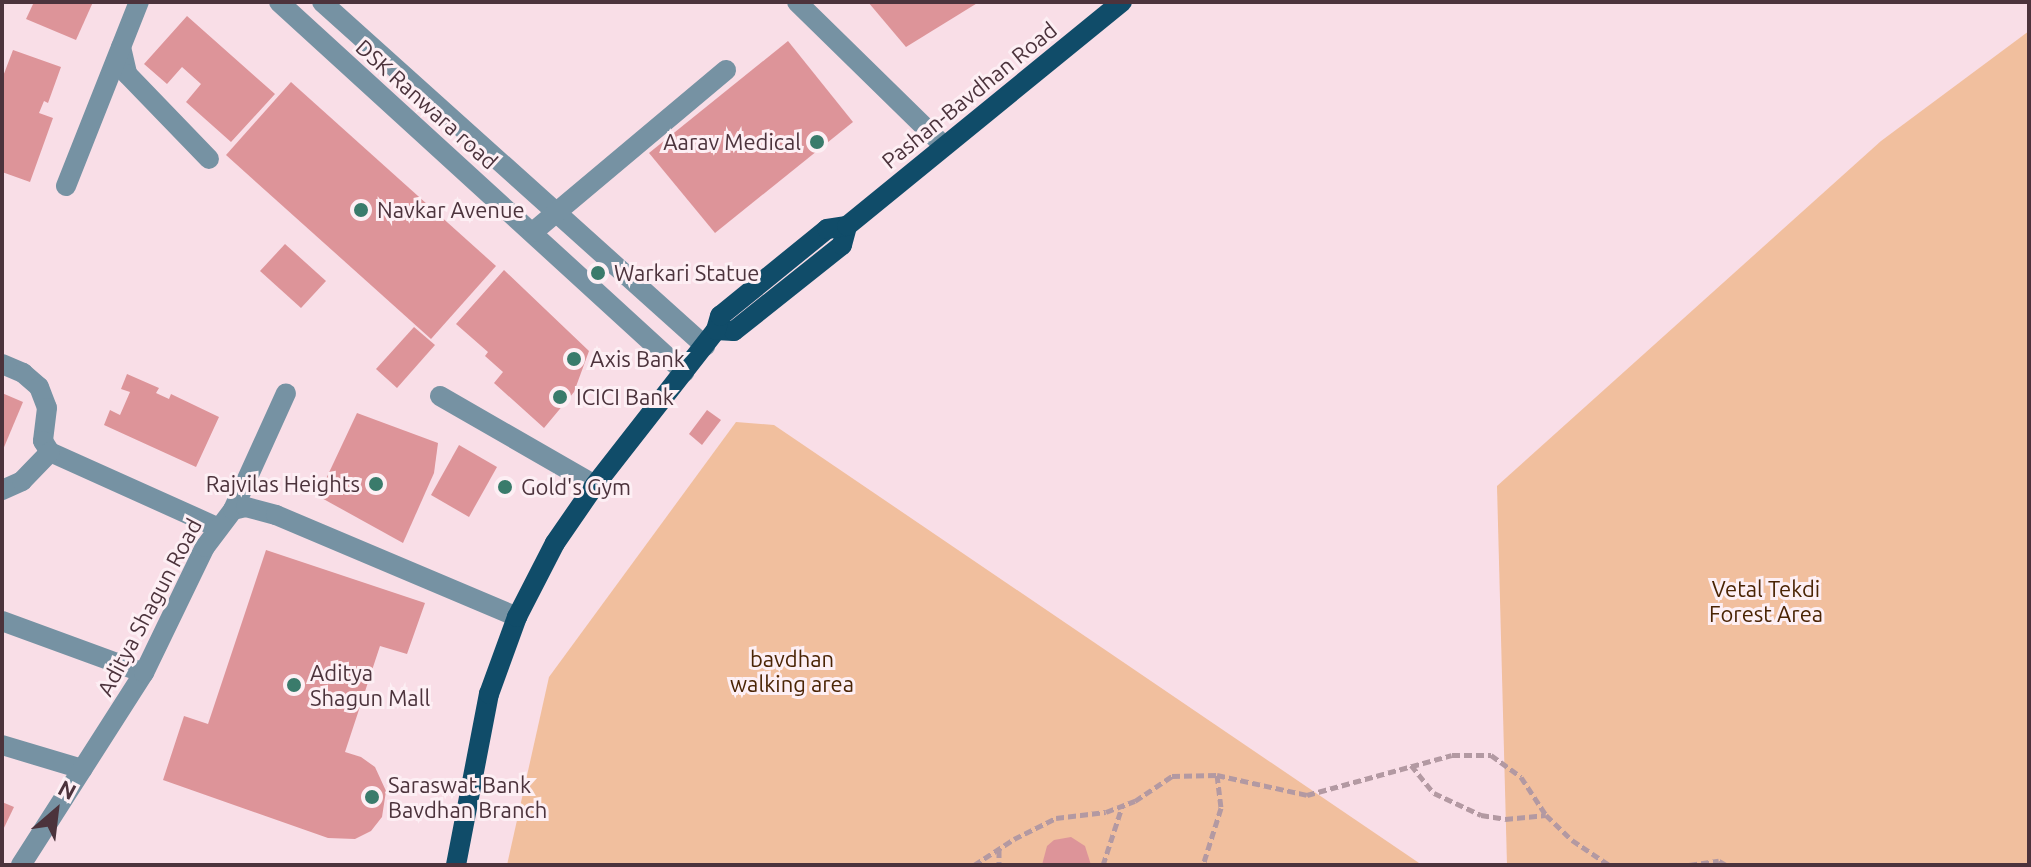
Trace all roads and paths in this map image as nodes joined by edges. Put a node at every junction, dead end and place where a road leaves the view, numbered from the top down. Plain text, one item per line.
1 (139, 2) edge
2 (279, 2) edge
3 (322, 2) edge
4 (797, 2) edge
5 (1122, 2) edge
6 (121, 47) junction
7 (726, 70) dead end
8 (944, 146) junction
9 (209, 159) dead end
10 (66, 186) dead end
11 (556, 211) junction
12 (533, 232) junction
13 (623, 274) junction
14 (603, 295) junction
15 (710, 338) junction
16 (2, 364) edge
17 (684, 372) junction
18 (286, 393) dead end
19 (440, 396) dead end
20 (50, 452) junction
21 (595, 485) junction
22 (2, 490) edge
23 (233, 510) junction
24 (217, 527) junction
25 (517, 617) junction
26 (2, 621) edge
27 (144, 673) junction
28 (2, 745) edge
29 (1411, 765) junction
30 (82, 769) junction
31 (1217, 775) junction
32 (1122, 806) junction
33 (1546, 815) junction
34 (999, 848) junction
35 (21, 865) edge
36 (456, 865) edge
37 (974, 865) edge
38 (999, 865) edge
39 (1103, 865) edge
40 (1203, 865) edge
41 (1609, 865) edge
42 (1689, 865) edge
43 (1726, 865) edge

1 - 6 street
2 - 12 street, DSK Ranwara road
3 - 11 street, DSK Ranwara road
4 - 8 street
5 - 8 main road, Pashan-Bavdhan Road
6 - 9 street
6 - 10 street
7 - 11 street
8 - 15 main road, Pashan-Bavdhan Road
11 - 12 street
11 - 13 street, DSK Ranwara road
12 - 14 street, DSK Ranwara road
13 - 14 street
13 - 15 street, DSK Ranwara road
14 - 17 street, DSK Ranwara road
15 - 17 main road
16 - 20 street
17 - 21 main road
18 - 23 street
19 - 21 street
20 - 22 street
20 - 24 street
21 - 25 main road
23 - 24 street, Aditya Shagun Road
23 - 25 street, Aditya Shagun Road
24 - 27 street, Aditya Shagun Road
25 - 36 main road
26 - 27 street
27 - 30 street, Aditya Shagun Road
28 - 30 street
29 - 31 path
29 - 33 path
29 - 33 path
30 - 35 street, Aditya Shagun Road
31 - 32 path
31 - 40 path
32 - 34 path
32 - 39 path
33 - 41 path
34 - 37 path
34 - 38 path
42 - 43 path

